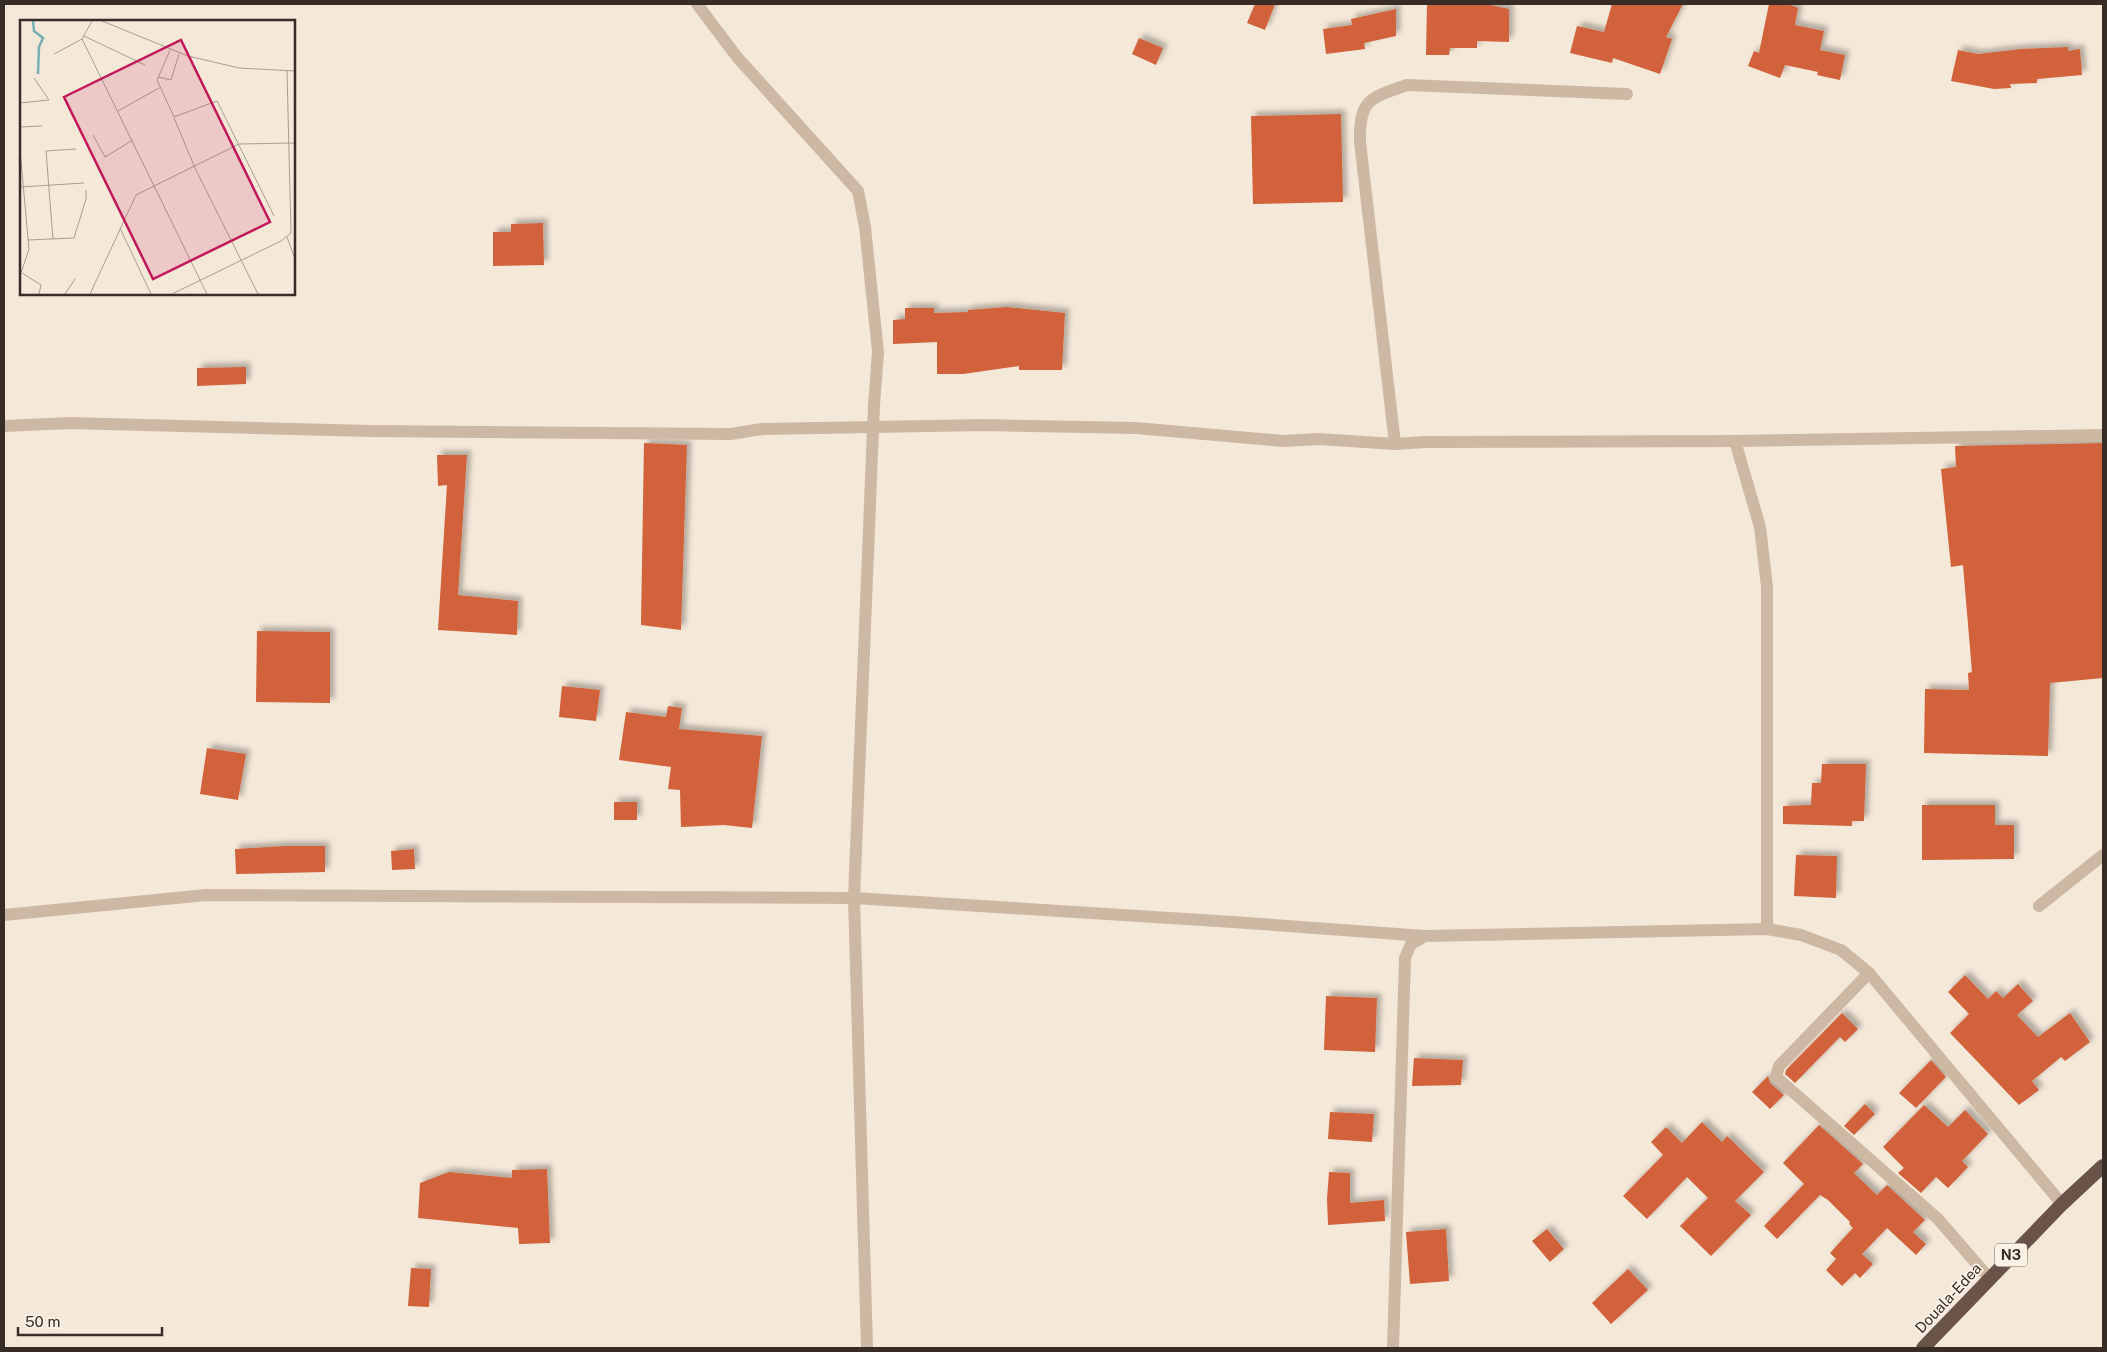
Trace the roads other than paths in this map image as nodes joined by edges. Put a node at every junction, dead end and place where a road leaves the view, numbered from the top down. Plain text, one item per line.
1 (696, 4) edge
2 (1627, 94) dead end
3 (4, 426) edge
4 (874, 426) junction
5 (2103, 436) edge
6 (1734, 441) junction
7 (1395, 444) junction
8 (2103, 854) edge
9 (854, 898) junction
10 (2039, 906) dead end
11 (4, 915) edge
12 (1767, 929) junction
13 (1425, 936) junction
14 (1869, 973) junction
15 (2103, 1166) edge
16 (2062, 1204) junction
17 (1989, 1278) junction
18 (867, 1348) edge
19 (1393, 1348) edge
20 (1923, 1348) edge

1 - 4 street
2 - 7 street
3 - 4 street
4 - 7 street
4 - 9 street
5 - 6 street
6 - 7 street
6 - 12 street
8 - 10 street
9 - 11 street
9 - 13 street
9 - 18 street
12 - 13 street
12 - 14 street
13 - 19 street
14 - 16 street
14 - 17 street
15 - 16 highway, Douala-Edea / N3
16 - 17 highway, Douala-Edea / N3
17 - 20 highway, Douala-Edea / N3

